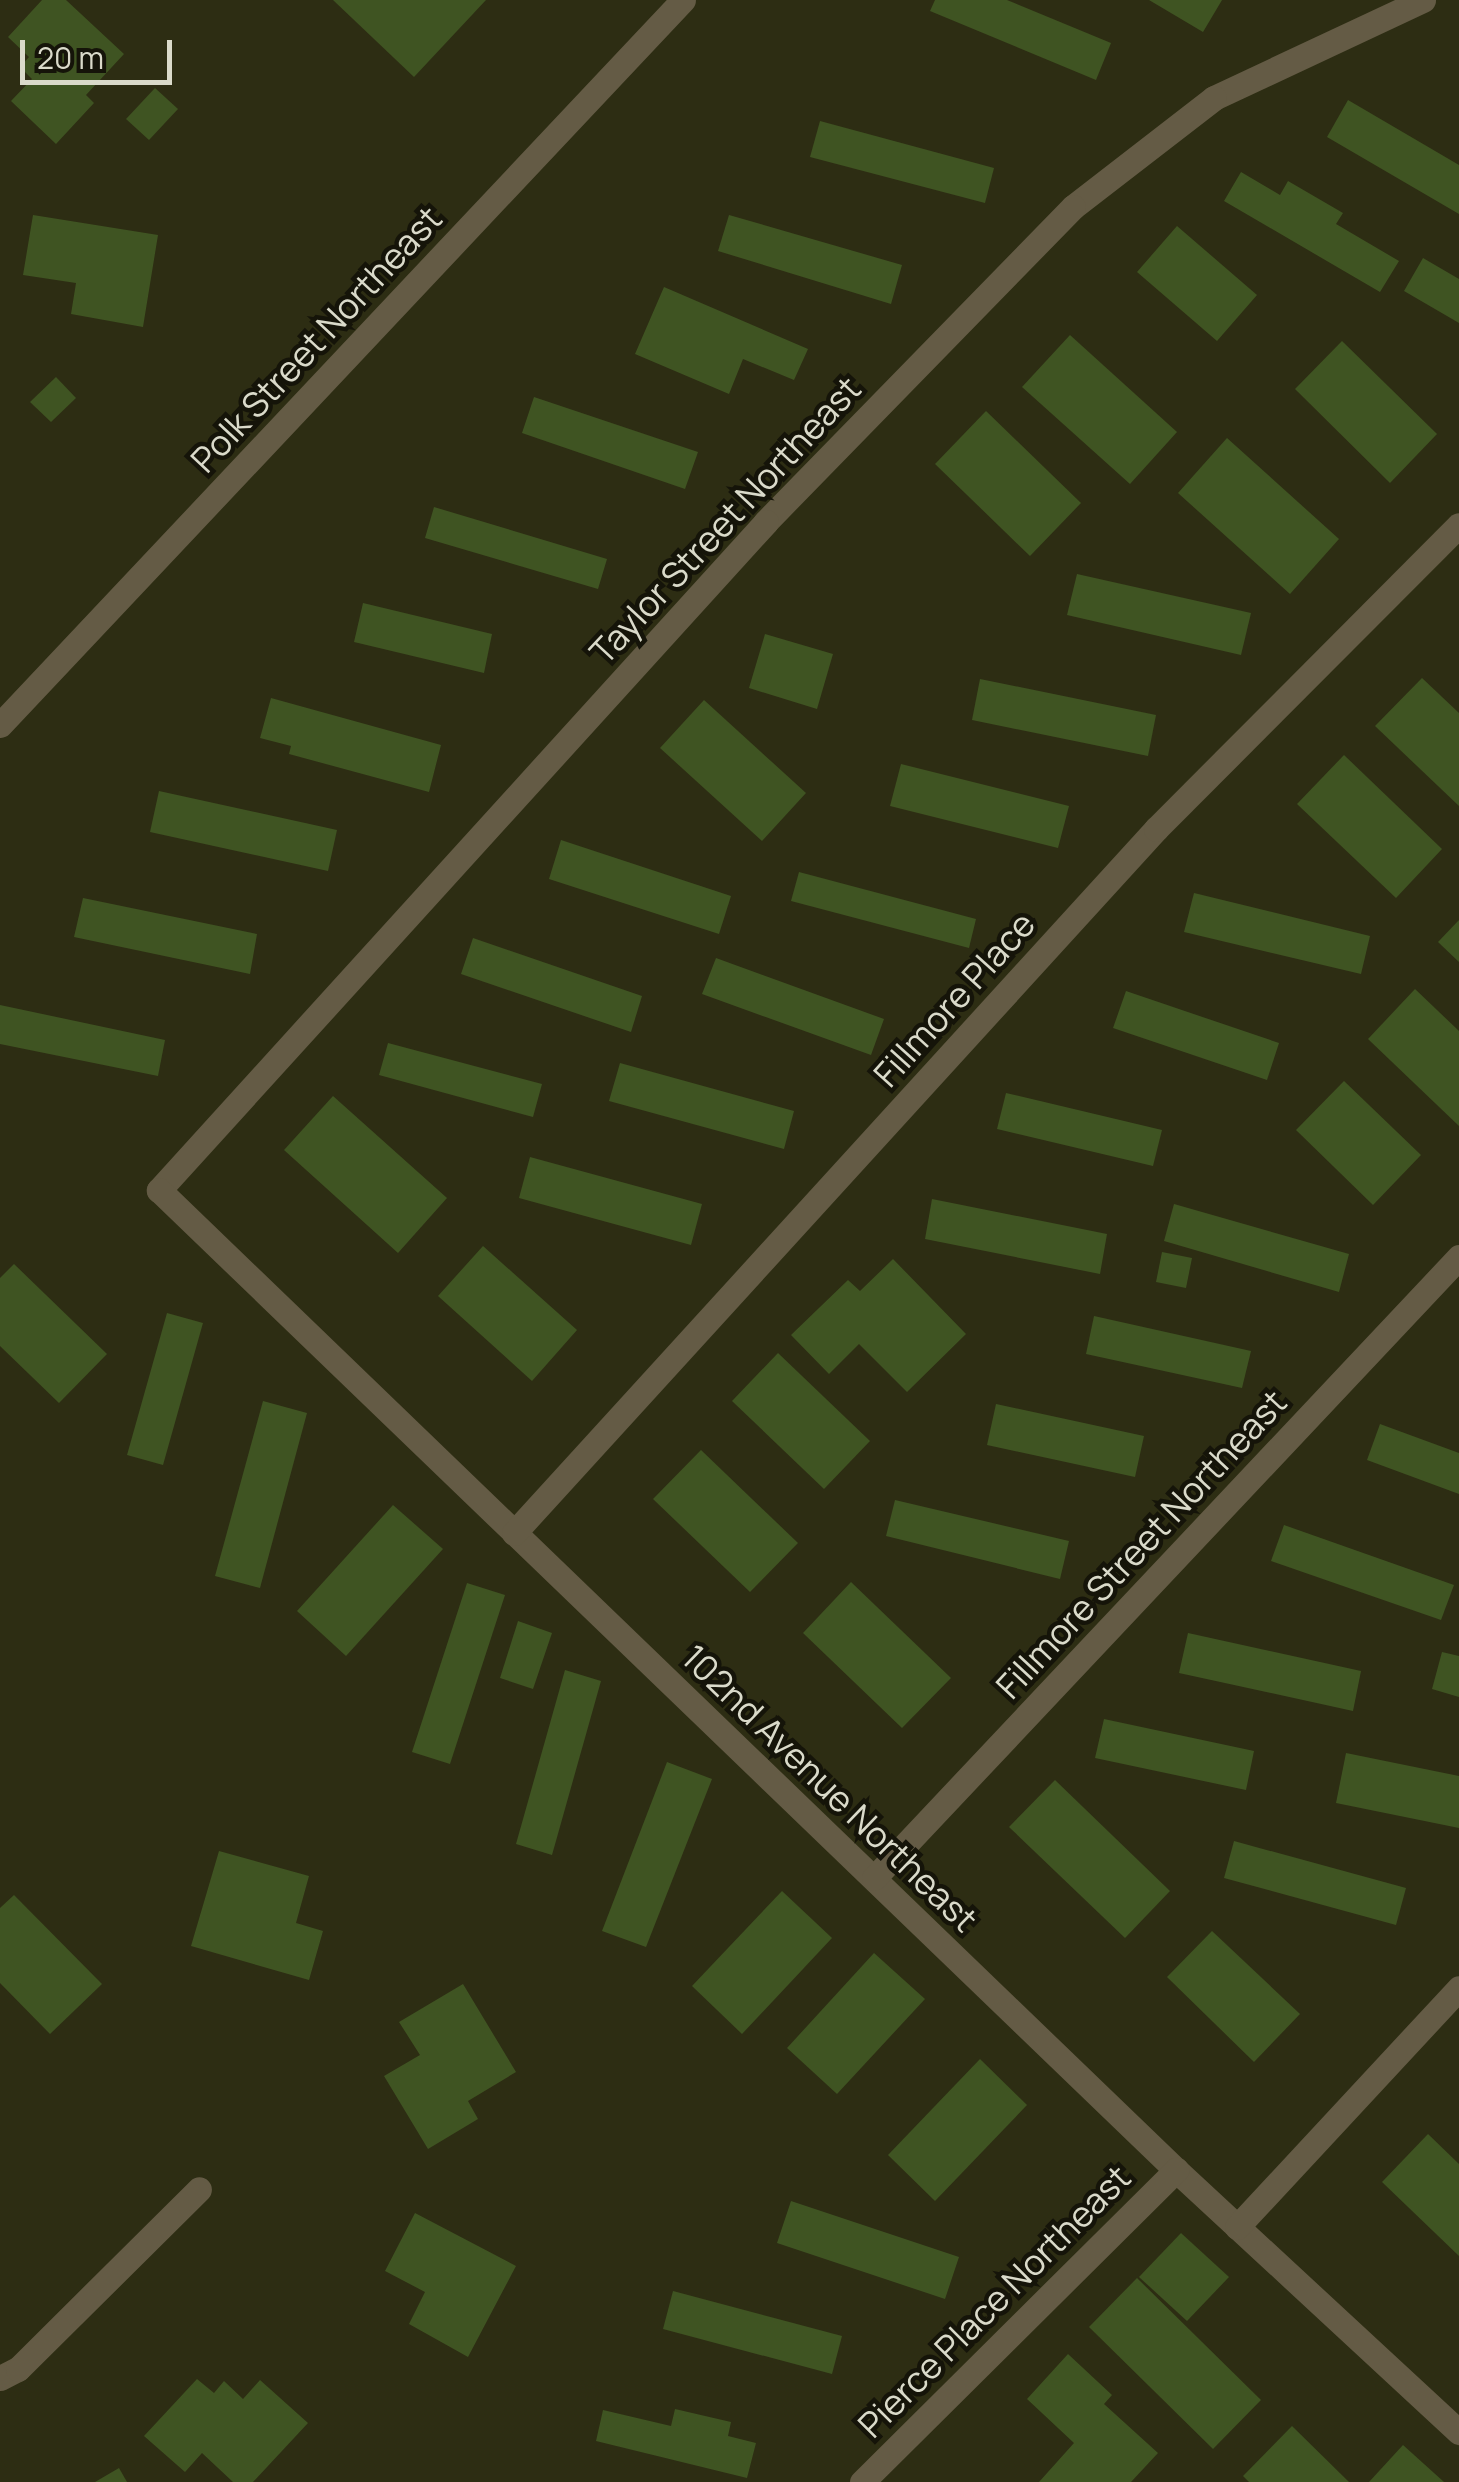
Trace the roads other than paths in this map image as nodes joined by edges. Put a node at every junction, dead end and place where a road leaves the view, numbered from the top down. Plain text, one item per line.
1 (684, 0) edge
2 (1423, 0) edge
3 (1459, 525) edge
4 (0, 725) edge
5 (159, 1190) joint
6 (1459, 1257) edge
7 (514, 1533) junction
8 (874, 1878) junction
9 (1459, 1988) edge
10 (1176, 2170) junction
11 (199, 2189) dead end
12 (1237, 2227) junction
13 (0, 2378) edge
14 (1459, 2432) edge
15 (862, 2482) edge

1 - 4 street, Polk Street Northeast
2 - 5 street, Taylor Street Northeast
3 - 7 street, Fillmore Place
5 - 7 street, 102nd Avenue Northeast
6 - 8 street, Fillmore Street Northeast
7 - 8 street, 102nd Avenue Northeast
8 - 10 street, 102nd Avenue Northeast
9 - 12 street
10 - 12 street, 102nd Avenue Northeast
10 - 15 street, Pierce Place Northeast
11 - 13 street
12 - 14 street, 102nd Avenue Northeast

